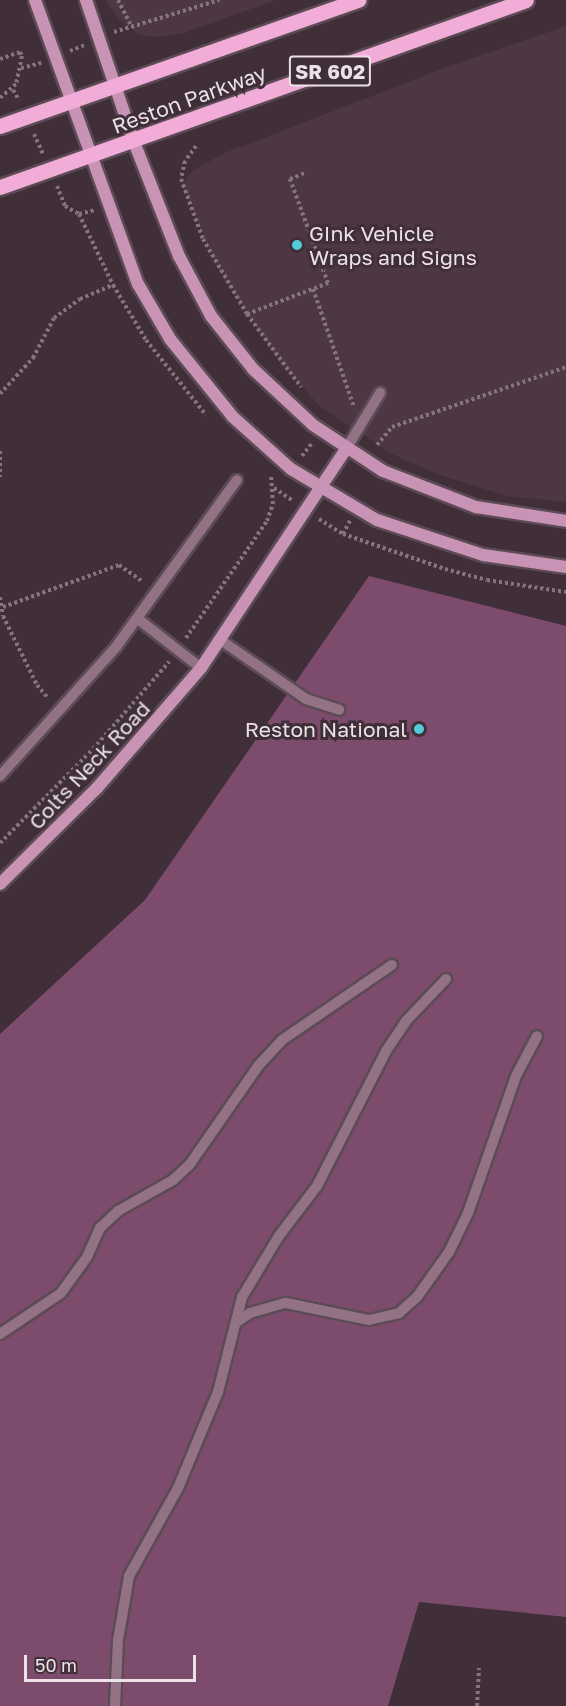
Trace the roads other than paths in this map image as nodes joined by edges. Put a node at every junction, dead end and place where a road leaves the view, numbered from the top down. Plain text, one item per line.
1 (35, 0) edge
2 (86, 0) edge
3 (358, 0) edge
4 (526, 0) edge
5 (115, 85) junction
6 (71, 102) junction
7 (0, 126) edge
8 (134, 142) junction
9 (89, 157) junction
10 (0, 187) edge
11 (380, 393) dead end
12 (346, 449) junction
13 (237, 480) dead end
14 (320, 489) junction
15 (566, 521) edge
16 (566, 567) edge
17 (138, 619) junction
18 (222, 641) junction
19 (201, 668) junction
20 (339, 710) dead end
21 (0, 776) edge
22 (0, 884) edge
23 (392, 965) dead end
24 (446, 979) dead end
25 (537, 1036) dead end
26 (237, 1322) junction
27 (0, 1334) edge
28 (115, 1706) edge

1 - 6 main road
2 - 5 main road
3 - 5 main road, Reston Parkway / SR 602
4 - 8 main road, Reston Parkway / SR 602
5 - 6 main road, Reston Parkway / SR 602
5 - 8 main road
6 - 7 main road, Reston Parkway / SR 602
6 - 9 main road
8 - 9 main road, Reston Parkway / SR 602
8 - 12 main road
9 - 10 main road, Reston Parkway / SR 602
9 - 14 main road
11 - 12 lane
12 - 14 main road, Colts Neck Road
12 - 15 main road
13 - 17 lane
14 - 16 main road
14 - 18 main road, Colts Neck Road
17 - 19 lane
17 - 21 lane
18 - 19 main road, Colts Neck Road
18 - 20 lane
19 - 22 main road, Colts Neck Road
23 - 27 lane
24 - 26 lane
25 - 26 lane
26 - 28 lane

